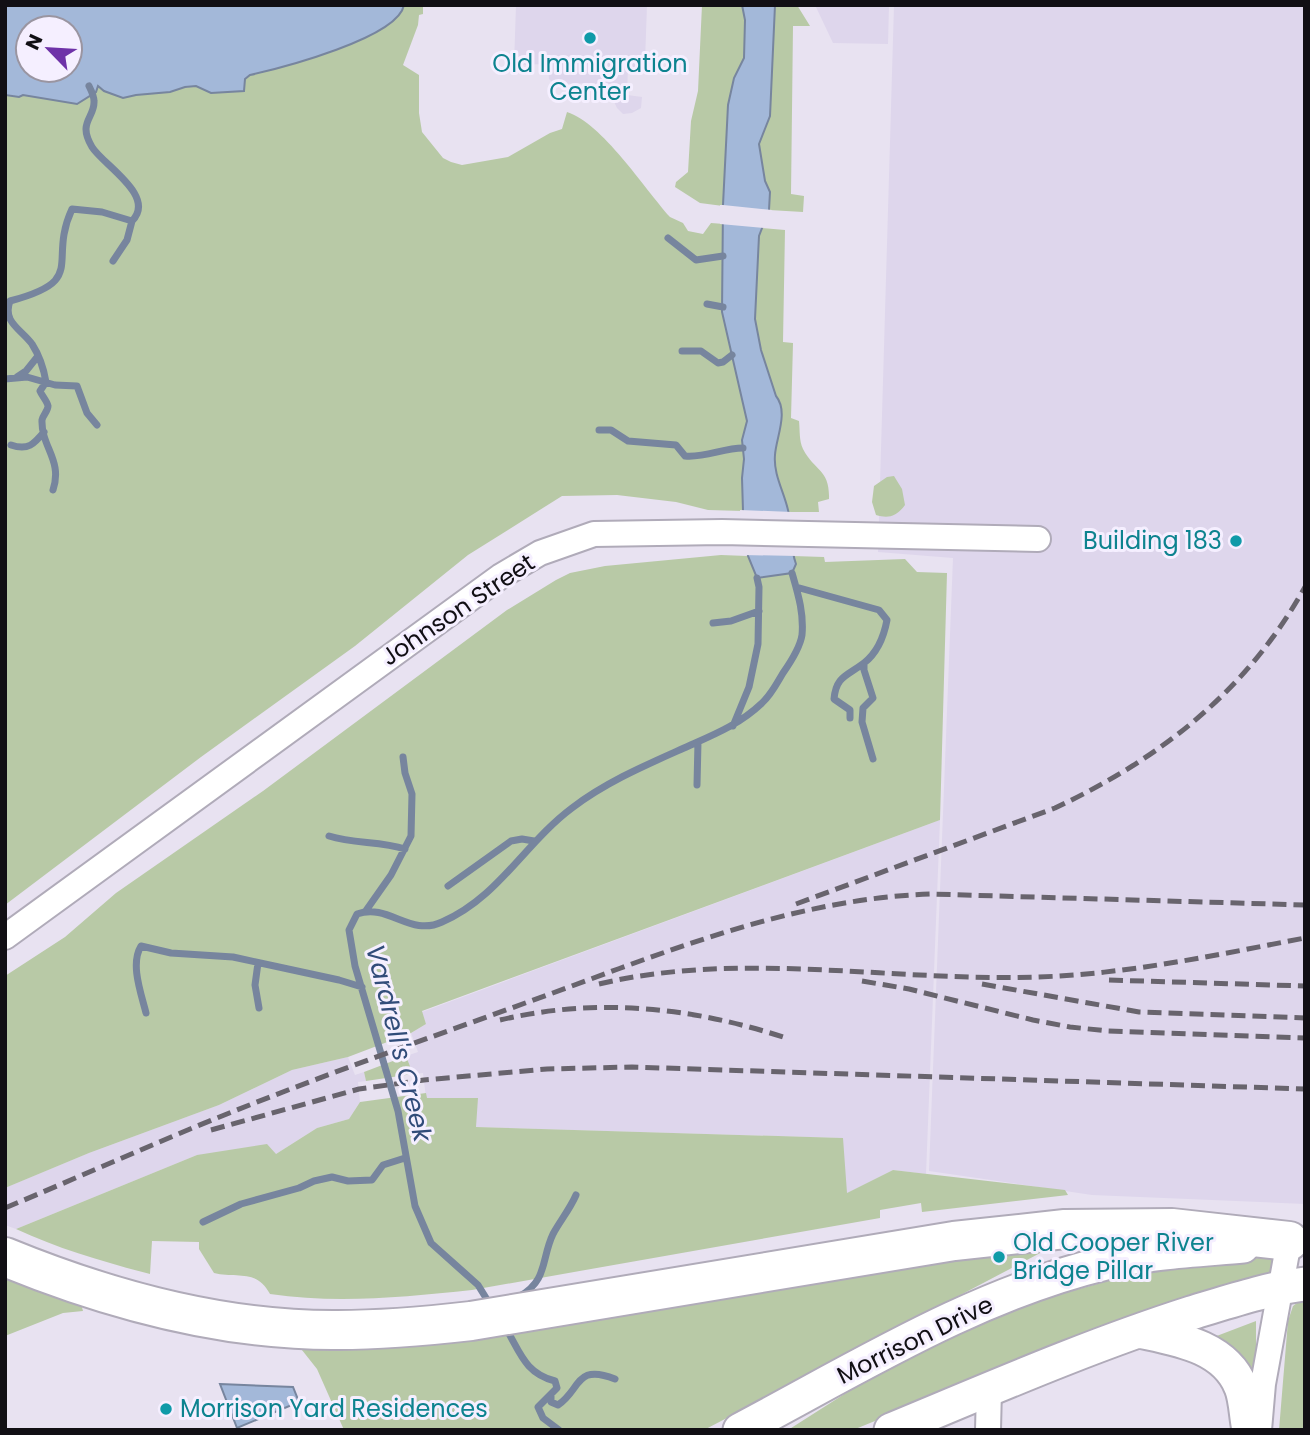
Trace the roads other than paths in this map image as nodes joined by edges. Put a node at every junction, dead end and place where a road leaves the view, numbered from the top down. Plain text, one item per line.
1 (1038, 540) dead end
2 (5, 937) edge
3 (1297, 1241) edge
4 (5, 1257) edge
5 (1293, 1286) edge
6 (1137, 1330) junction
7 (989, 1390) junction
8 (740, 1430) edge
9 (891, 1430) edge
10 (988, 1430) edge
11 (1249, 1430) edge
12 (1259, 1430) edge

1 - 2 street, Johnson Street
3 - 4 highway
3 - 5 street
3 - 8 main road, Morrison Drive
5 - 6 main road
5 - 12 street
6 - 7 main road
6 - 11 main road
7 - 9 main road
7 - 10 street

